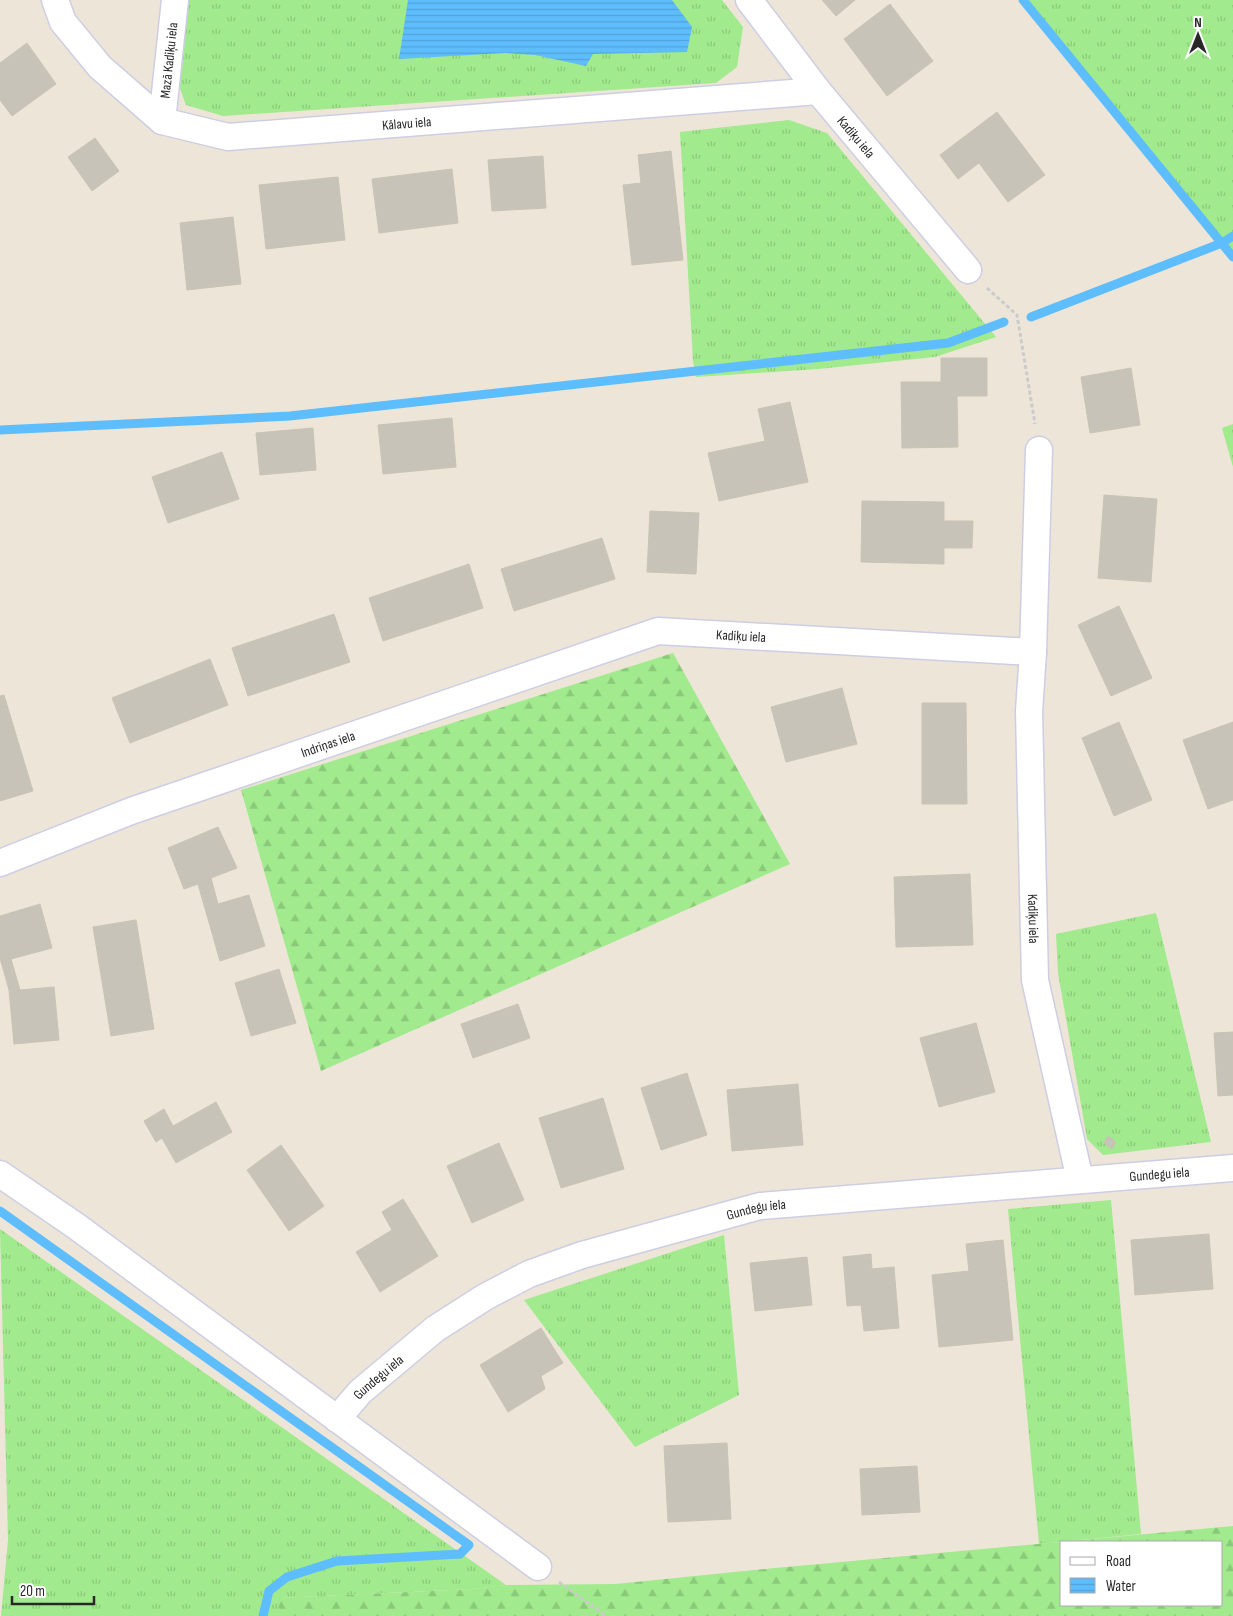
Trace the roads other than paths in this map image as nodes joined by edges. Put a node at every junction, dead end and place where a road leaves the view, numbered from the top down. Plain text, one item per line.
1 (55, 0) edge
2 (175, 0) edge
3 (749, 0) edge
4 (818, 91) junction
5 (162, 121) junction
6 (968, 270) road end
7 (1040, 450) road end
8 (658, 631) joint
9 (1033, 652) junction
10 (0, 863) edge
11 (1233, 1168) edge
12 (0, 1174) edge
13 (1080, 1180) junction
14 (337, 1419) junction
15 (538, 1567) road end

1 - 5 street, Kālavu iela
2 - 5 street, Mazā Kadiķu iela
3 - 4 street, Kadiķu iela
4 - 5 street, Kālavu iela
4 - 6 street, Kadiķu iela
7 - 9 street, Kadiķu iela
8 - 9 street, Kadiķu iela
8 - 10 street, Indriņas iela
9 - 13 street, Kadiķu iela
11 - 13 street, Gundegu iela
12 - 14 street
13 - 14 street, Gundegu iela
14 - 15 street

